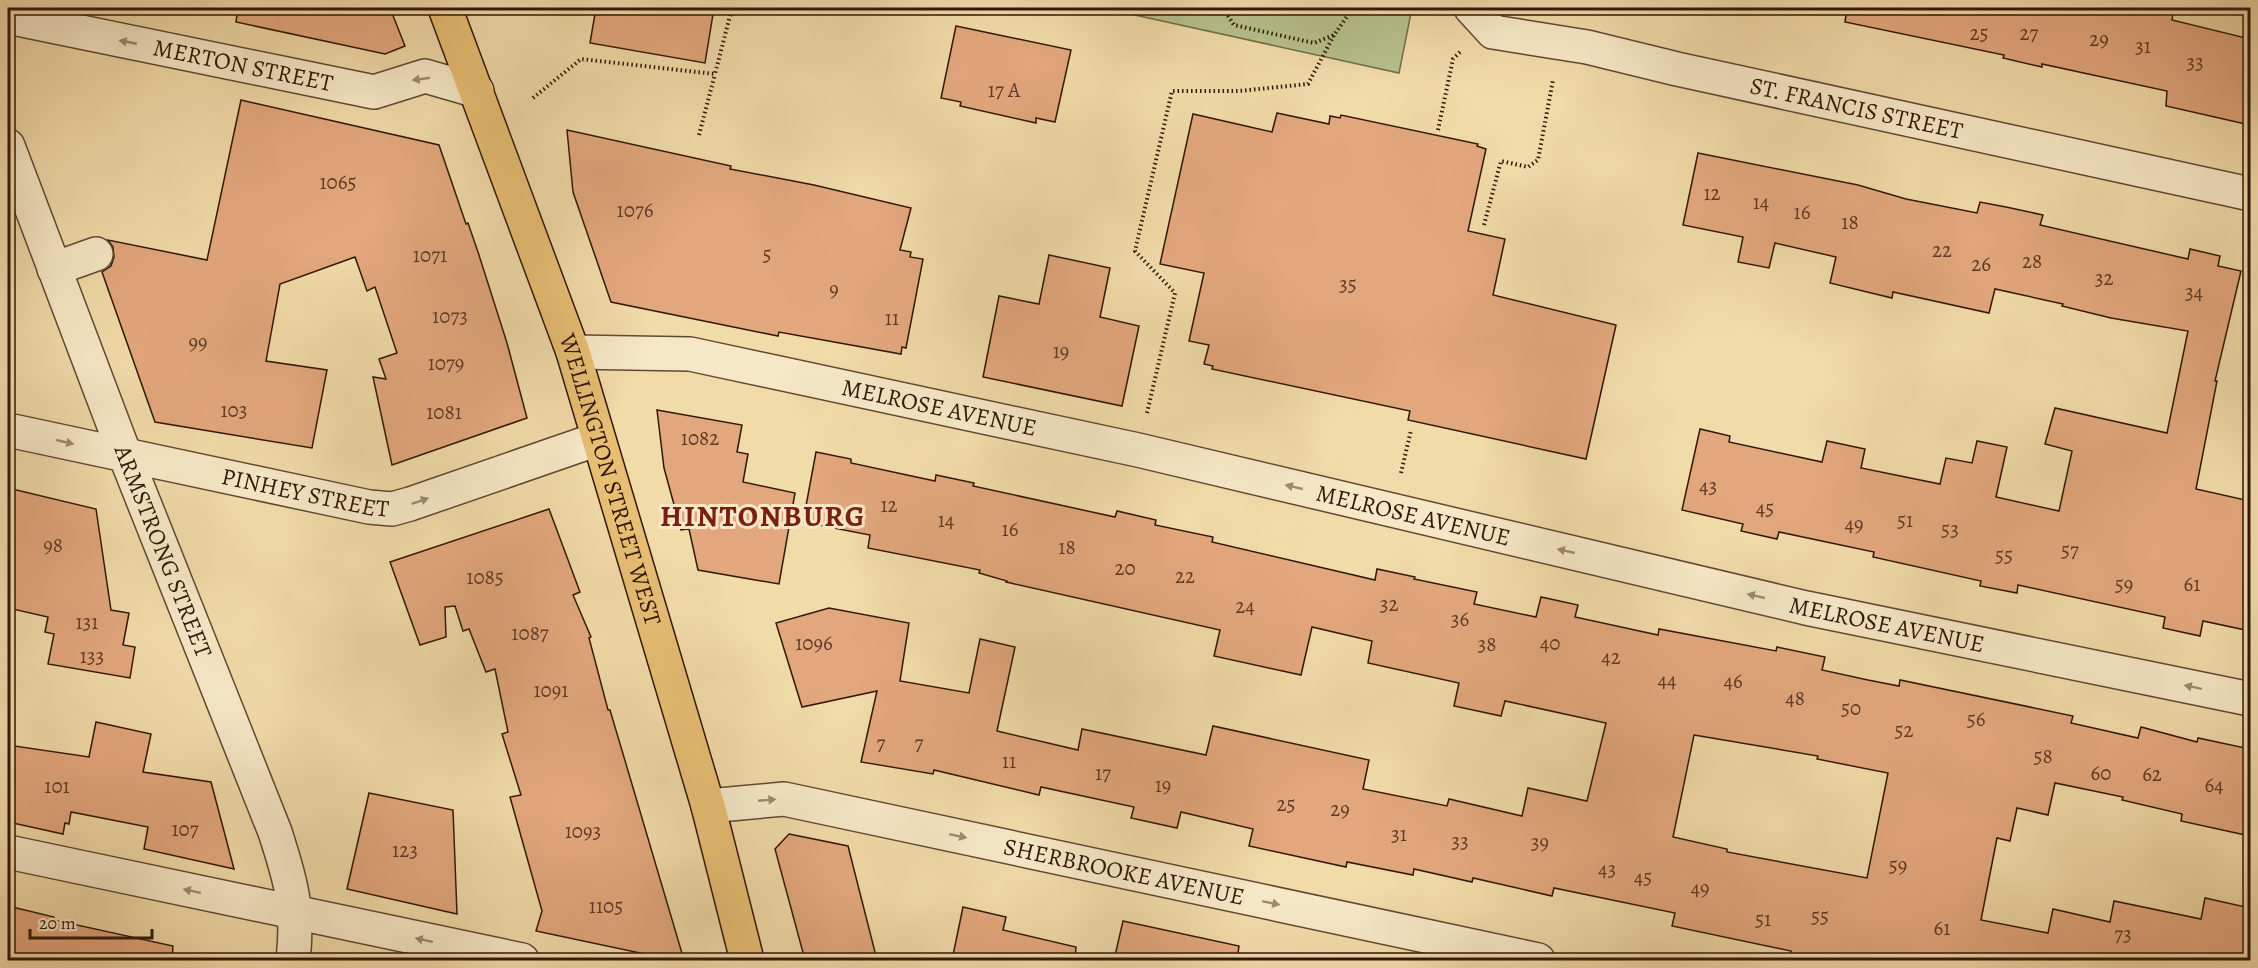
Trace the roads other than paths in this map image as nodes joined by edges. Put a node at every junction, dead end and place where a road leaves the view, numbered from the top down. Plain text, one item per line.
1 (445, 8) edge
2 (1471, 8) edge
3 (8, 17) edge
4 (477, 91) junction
5 (8, 146) edge
6 (2250, 194) edge
7 (96, 254) dead end
8 (54, 269) junction
9 (573, 352) junction
10 (8, 430) edge
11 (598, 439) junction
12 (125, 455) junction
13 (2250, 699) edge
14 (708, 806) junction
15 (8, 852) edge
16 (295, 913) junction
17 (293, 960) edge
18 (522, 960) edge
19 (747, 960) edge
20 (1538, 960) edge

1 - 4 main road, WELLINGTON STREET WEST
2 - 6 street, ST. FRANCIS STREET
4 -> 3 street, MERTON STREET
4 - 9 main road, WELLINGTON STREET WEST
5 - 8 street, ARMSTRONG STREET
7 - 8 street
8 - 12 street, ARMSTRONG STREET
9 - 11 main road, WELLINGTON STREET WEST
13 -> 9 street, MELROSE AVENUE
10 -> 12 street, PINHEY STREET
12 -> 11 street, PINHEY STREET
11 - 14 main road, WELLINGTON STREET WEST
12 - 16 street, ARMSTRONG STREET
14 - 19 main road, WELLINGTON STREET WEST
14 -> 20 street, SHERBROOKE AVENUE
16 -> 15 street
16 - 17 street, ARMSTRONG STREET
18 -> 16 street

